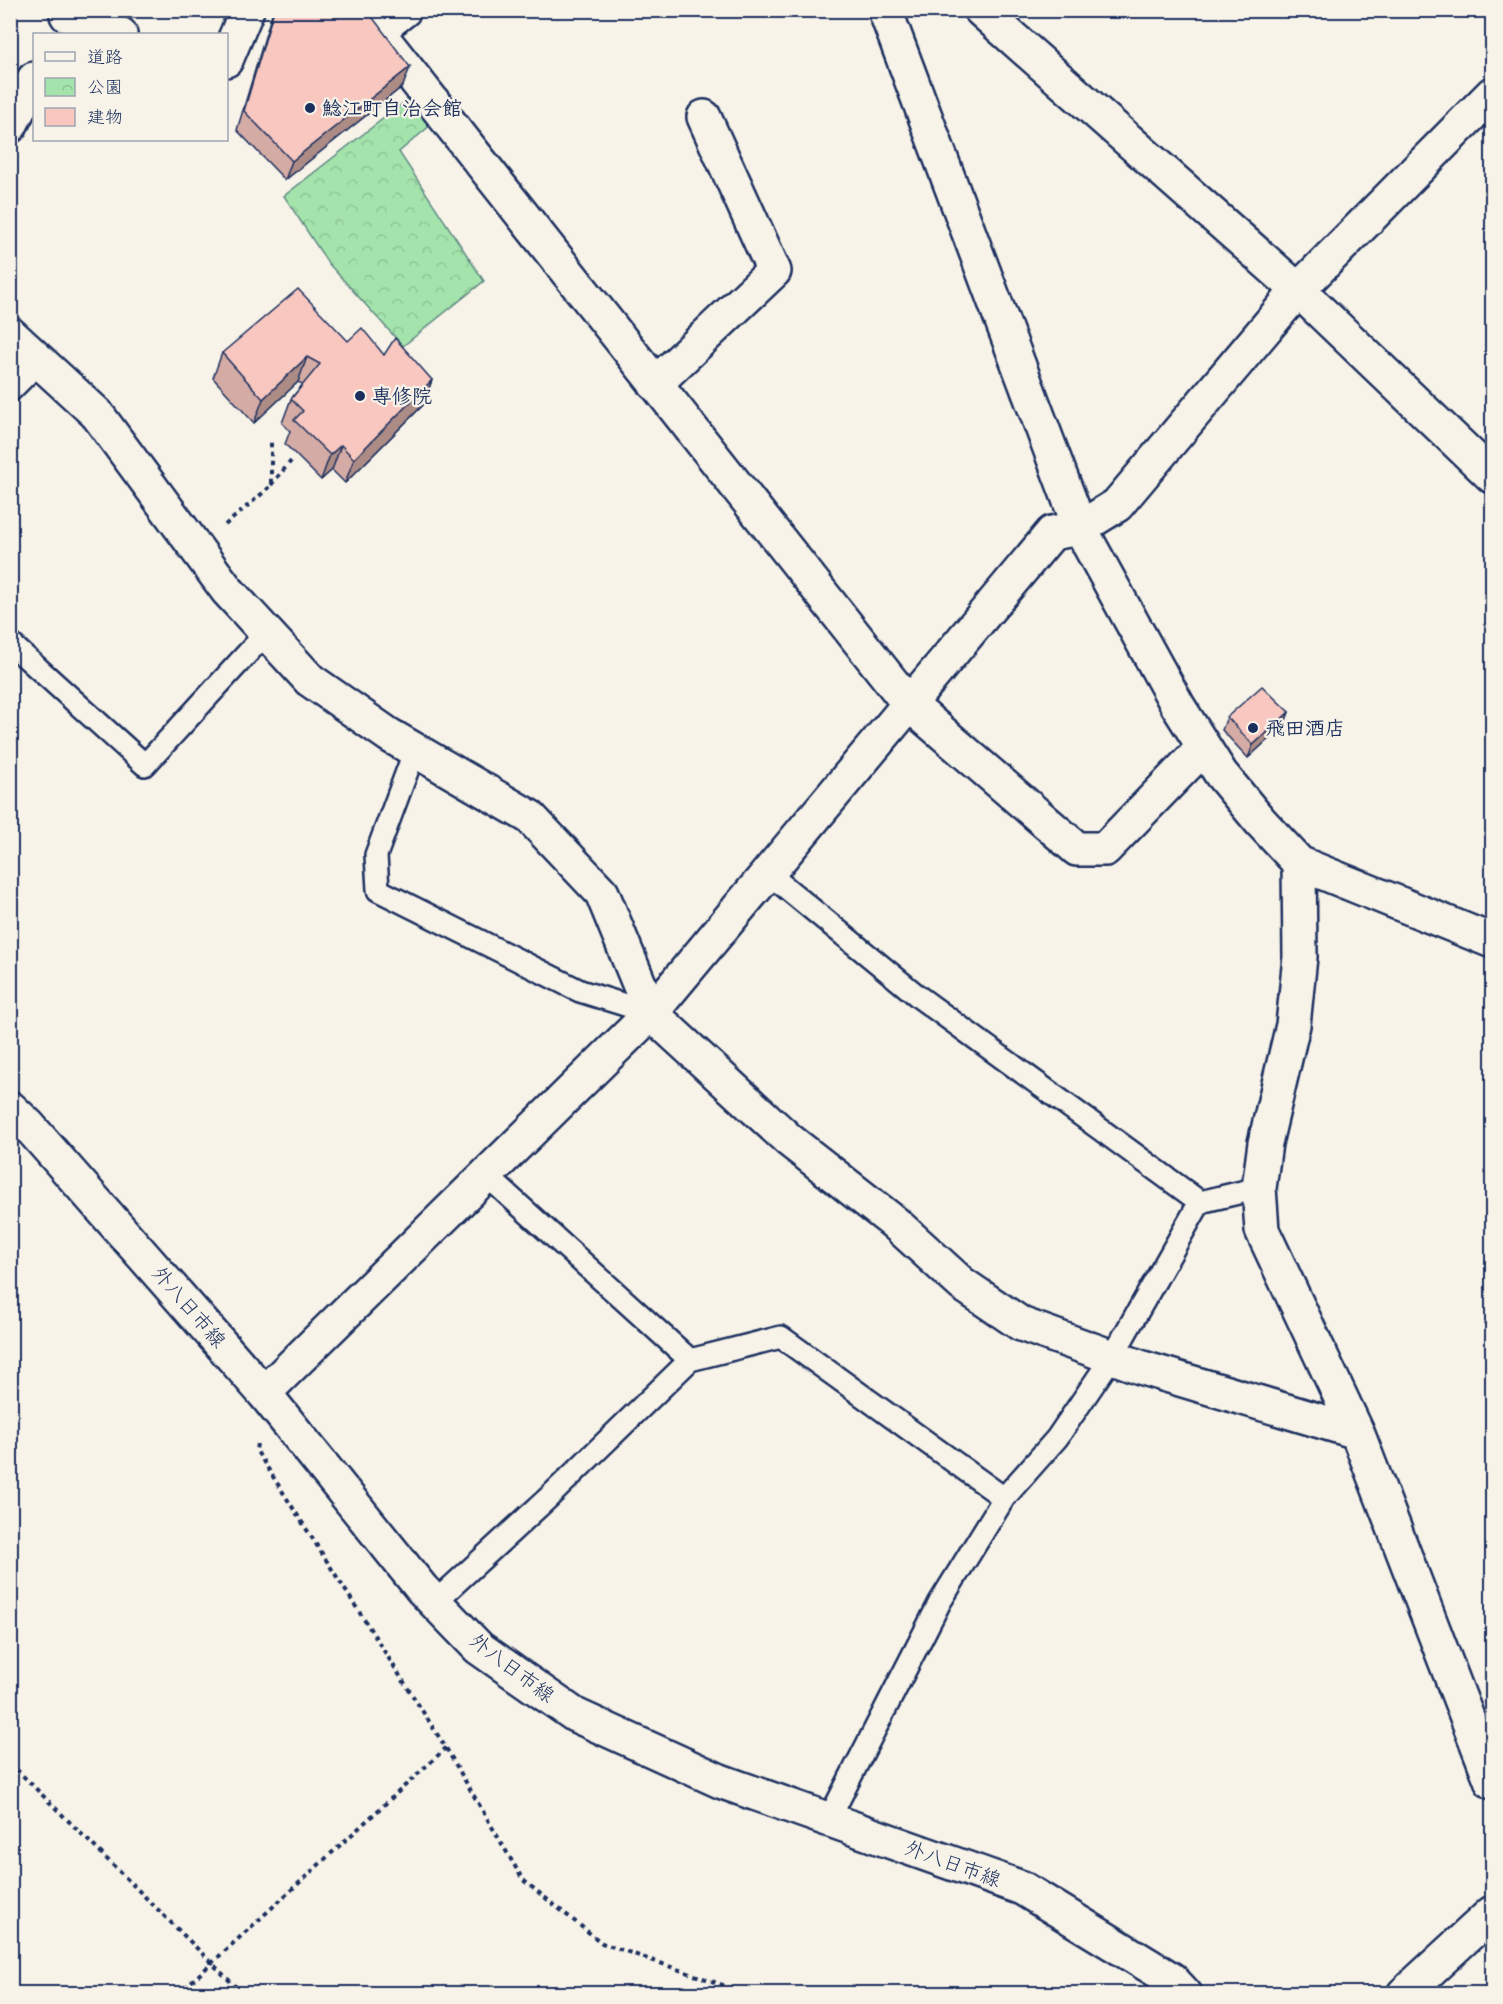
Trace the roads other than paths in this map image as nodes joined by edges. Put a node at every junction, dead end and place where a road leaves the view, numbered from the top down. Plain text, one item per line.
1 (247, 10) edge
2 (404, 10) edge
3 (885, 10) edge
4 (981, 10) edge
5 (64, 20) edge
6 (365, 21) edge
7 (116, 33) edge
8 (228, 55) edge
9 (33, 81) edge
10 (1492, 94) edge
11 (704, 117) dead end
12 (10, 126) edge
13 (1298, 290) junction
14 (10, 334) edge
15 (40, 361) junction
16 (655, 384) junction
17 (10, 391) edge
18 (1492, 476) edge
19 (1080, 528) junction
20 (266, 633) junction
21 (10, 643) edge
22 (909, 704) junction
23 (1204, 747) junction
24 (415, 750) junction
25 (1299, 863) junction
26 (768, 873) junction
27 (1492, 941) edge
28 (651, 1013) junction
29 (10, 1108) edge
30 (486, 1175) junction
31 (1259, 1188) junction
32 (1200, 1202) junction
33 (1112, 1357) junction
34 (690, 1360) junction
35 (264, 1393) junction
36 (1357, 1432) junction
37 (1004, 1498) junction
38 (435, 1602) junction
39 (1492, 1782) edge
40 (829, 1819) junction
41 (1492, 1913) edge
42 (1185, 1994) edge
43 (1404, 1994) edge

1 - 8 street
2 - 6 street
3 - 19 street
4 - 13 street
5 - 7 street
6 - 16 street
9 - 12 street
10 - 13 street
11 - 16 street
13 - 18 street
13 - 19 street
14 - 15 street
15 - 17 lane
15 - 20 street
16 - 22 street
19 - 22 street
19 - 23 street
20 - 21 lane
20 - 24 street
22 - 23 street
22 - 26 street
23 - 25 street
24 - 28 street
24 - 28 lane
25 - 27 street
25 - 31 street
26 - 28 street
26 - 32 lane
28 - 30 street
28 - 33 street
29 - 35 street, 外八日市線
30 - 34 lane
30 - 35 street
31 - 32 lane
31 - 36 street
32 - 33 lane
33 - 36 street
33 - 37 lane
34 - 37 lane
34 - 38 lane
35 - 38 street, 外八日市線
36 - 39 street
37 - 40 lane
38 - 40 street, 外八日市線
40 - 42 street, 外八日市線
41 - 43 street

